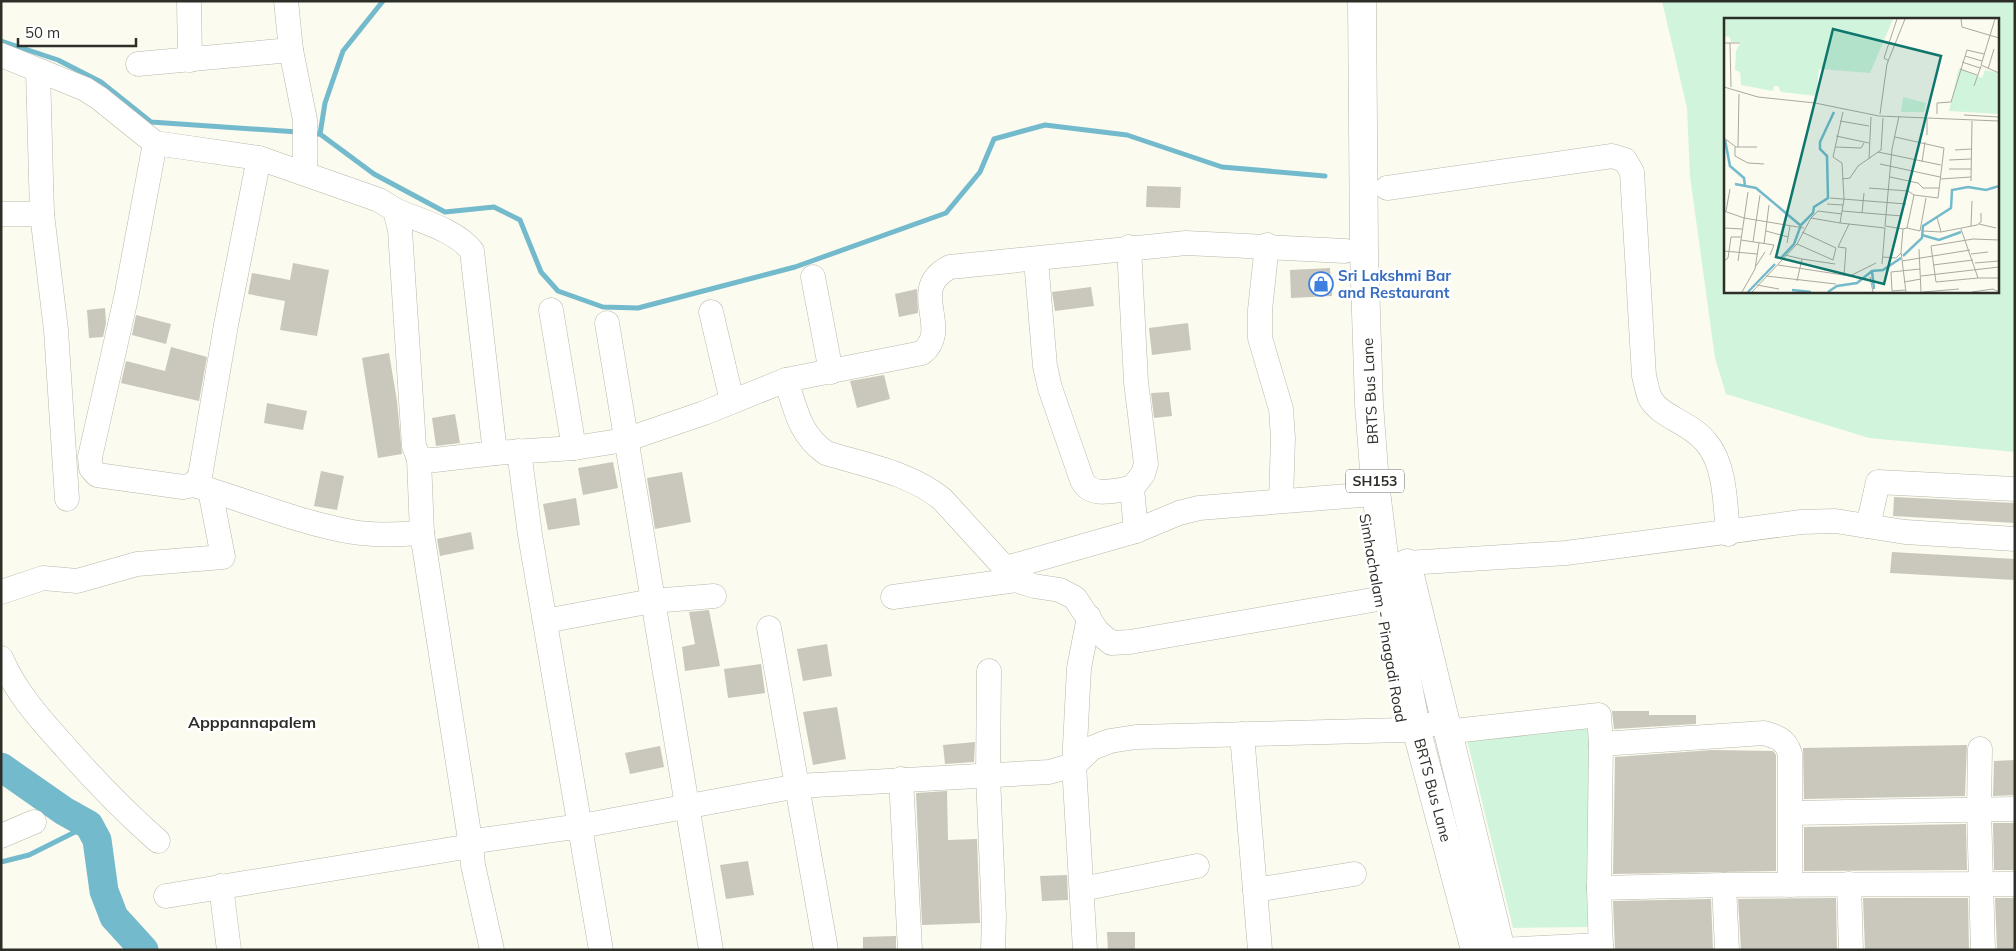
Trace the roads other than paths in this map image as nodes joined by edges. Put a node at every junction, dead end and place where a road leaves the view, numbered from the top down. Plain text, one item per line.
1 (189, 1) edge
2 (286, 1) edge
3 (1362, 1) edge
4 (291, 50) junction
5 (1, 55) edge
6 (190, 60) junction
7 (138, 64) dead end
8 (38, 71) junction
9 (154, 143) junction
10 (259, 158) junction
11 (304, 161) junction
12 (1387, 188) dead end
13 (395, 210) junction
14 (1, 214) edge
15 (42, 214) junction
16 (1267, 245) junction
17 (1129, 247) junction
18 (1345, 251) joint
19 (1036, 260) junction
20 (813, 277) dead end
21 (551, 310) dead end
22 (711, 312) dead end
23 (607, 323) dead end
24 (831, 372) junction
25 (786, 380) junction
26 (732, 401) junction
27 (625, 440) junction
28 (574, 448) junction
29 (519, 451) junction
30 (495, 452) junction
31 (419, 458) junction
32 (201, 487) junction
33 (1132, 488) junction
34 (2015, 489) edge
35 (1361, 495) junction
36 (67, 499) dead end
37 (1281, 502) junction
38 (1868, 526) junction
39 (1136, 530) junction
40 (422, 533) junction
41 (1728, 534) junction
42 (2015, 539) edge
43 (1407, 563) joint
44 (1011, 574) junction
45 (1, 592) edge
46 (714, 596) dead end
47 (893, 597) dead end
48 (1378, 599) junction
49 (652, 601) junction
50 (1089, 617) junction
51 (545, 621) junction
52 (769, 628) dead end
53 (1, 658) edge
54 (989, 671) dead end
55 (1446, 728) junction
56 (1410, 729) junction
57 (1242, 734) junction
58 (1601, 744) junction
59 (1980, 749) dead end
60 (1074, 765) junction
61 (988, 776) junction
62 (901, 779) junction
63 (798, 786) junction
64 (688, 806) junction
65 (2015, 809) edge
66 (1979, 811) junction
67 (1792, 813) junction
68 (34, 822) dead end
69 (582, 826) junction
70 (1, 836) edge
71 (158, 841) dead end
72 (471, 846) junction
73 (1197, 866) dead end
74 (1354, 874) dead end
75 (1849, 884) junction
76 (1981, 884) junction
77 (2015, 884) edge
78 (1724, 885) junction
79 (1790, 885) junction
80 (221, 886) junction
81 (1082, 888) junction
82 (1599, 888) junction
83 (1255, 890) junction
84 (166, 896) dead end
85 (1601, 948) edge
86 (229, 950) edge
87 (492, 950) edge
88 (601, 950) edge
89 (711, 950) edge
90 (826, 950) edge
91 (910, 950) edge
92 (994, 950) edge
93 (1085, 950) edge
94 (1260, 950) edge
95 (1459, 950) edge
96 (1475, 950) edge
97 (1501, 950) edge
98 (1727, 950) edge
99 (1851, 950) edge
100 (1982, 950) edge

1 - 6 street
2 - 4 street
3 - 56 main road, BRTS Bus Lane / SH153
4 - 6 street
4 - 11 street
5 - 8 street
6 - 7 street
8 - 9 street
8 - 15 street
9 - 10 street
9 - 32 street
10 - 11 street
10 - 32 street
11 - 13 street
12 - 41 street
13 - 30 street
13 - 31 street
14 - 15 street
15 - 36 street
16 - 17 street
16 - 18 street
16 - 37 street
17 - 19 street
17 - 33 street
18 - 35 main road, Simhachalam - Pinagadi Road
19 - 24 street
19 - 33 street
20 - 24 street
21 - 28 street
22 - 26 street
23 - 27 street
24 - 25 street
25 - 26 street
25 - 44 street
26 - 27 street
27 - 28 street
27 - 49 street
28 - 29 street
29 - 30 street
29 - 51 street
30 - 31 street
31 - 40 street
32 - 40 street
32 - 45 street
33 - 39 street
34 - 38 street
35 - 37 street
35 - 48 main road, Simhachalam - Pinagadi Road
37 - 39 street
38 - 41 street
38 - 42 street
39 - 44 street
40 - 72 street
41 - 43 street
43 - 55 main road
44 - 47 street
44 - 50 street
46 - 49 street
48 - 50 street
48 - 56 main road, Simhachalam - Pinagadi Road
49 - 51 street
49 - 64 street
50 - 60 street
51 - 69 street
52 - 63 street
53 - 71 street
54 - 61 street
55 - 56 street
55 - 58 street
55 - 97 main road
56 - 57 street
56 - 95 main road, Simhachalam - Pinagadi Road
56 - 96 main road, BRTS Bus Lane / SH153
57 - 60 street
57 - 83 street
58 - 67 street
58 - 82 street
59 - 66 street
60 - 61 street
60 - 81 street
61 - 62 street
61 - 92 street
62 - 63 street
62 - 91 street
63 - 64 street
63 - 90 street
64 - 69 street
64 - 89 street
65 - 66 street
66 - 67 street
66 - 76 street
67 - 79 street
68 - 70 street
69 - 72 street
69 - 88 street
72 - 80 street
72 - 87 street
73 - 81 street
74 - 83 street
75 - 76 street
75 - 79 street
75 - 99 street
76 - 77 street
76 - 100 street
78 - 79 street
78 - 82 street
78 - 98 street
80 - 84 street
80 - 86 street
81 - 93 street
82 - 85 street
83 - 94 street
85 - 97 street

